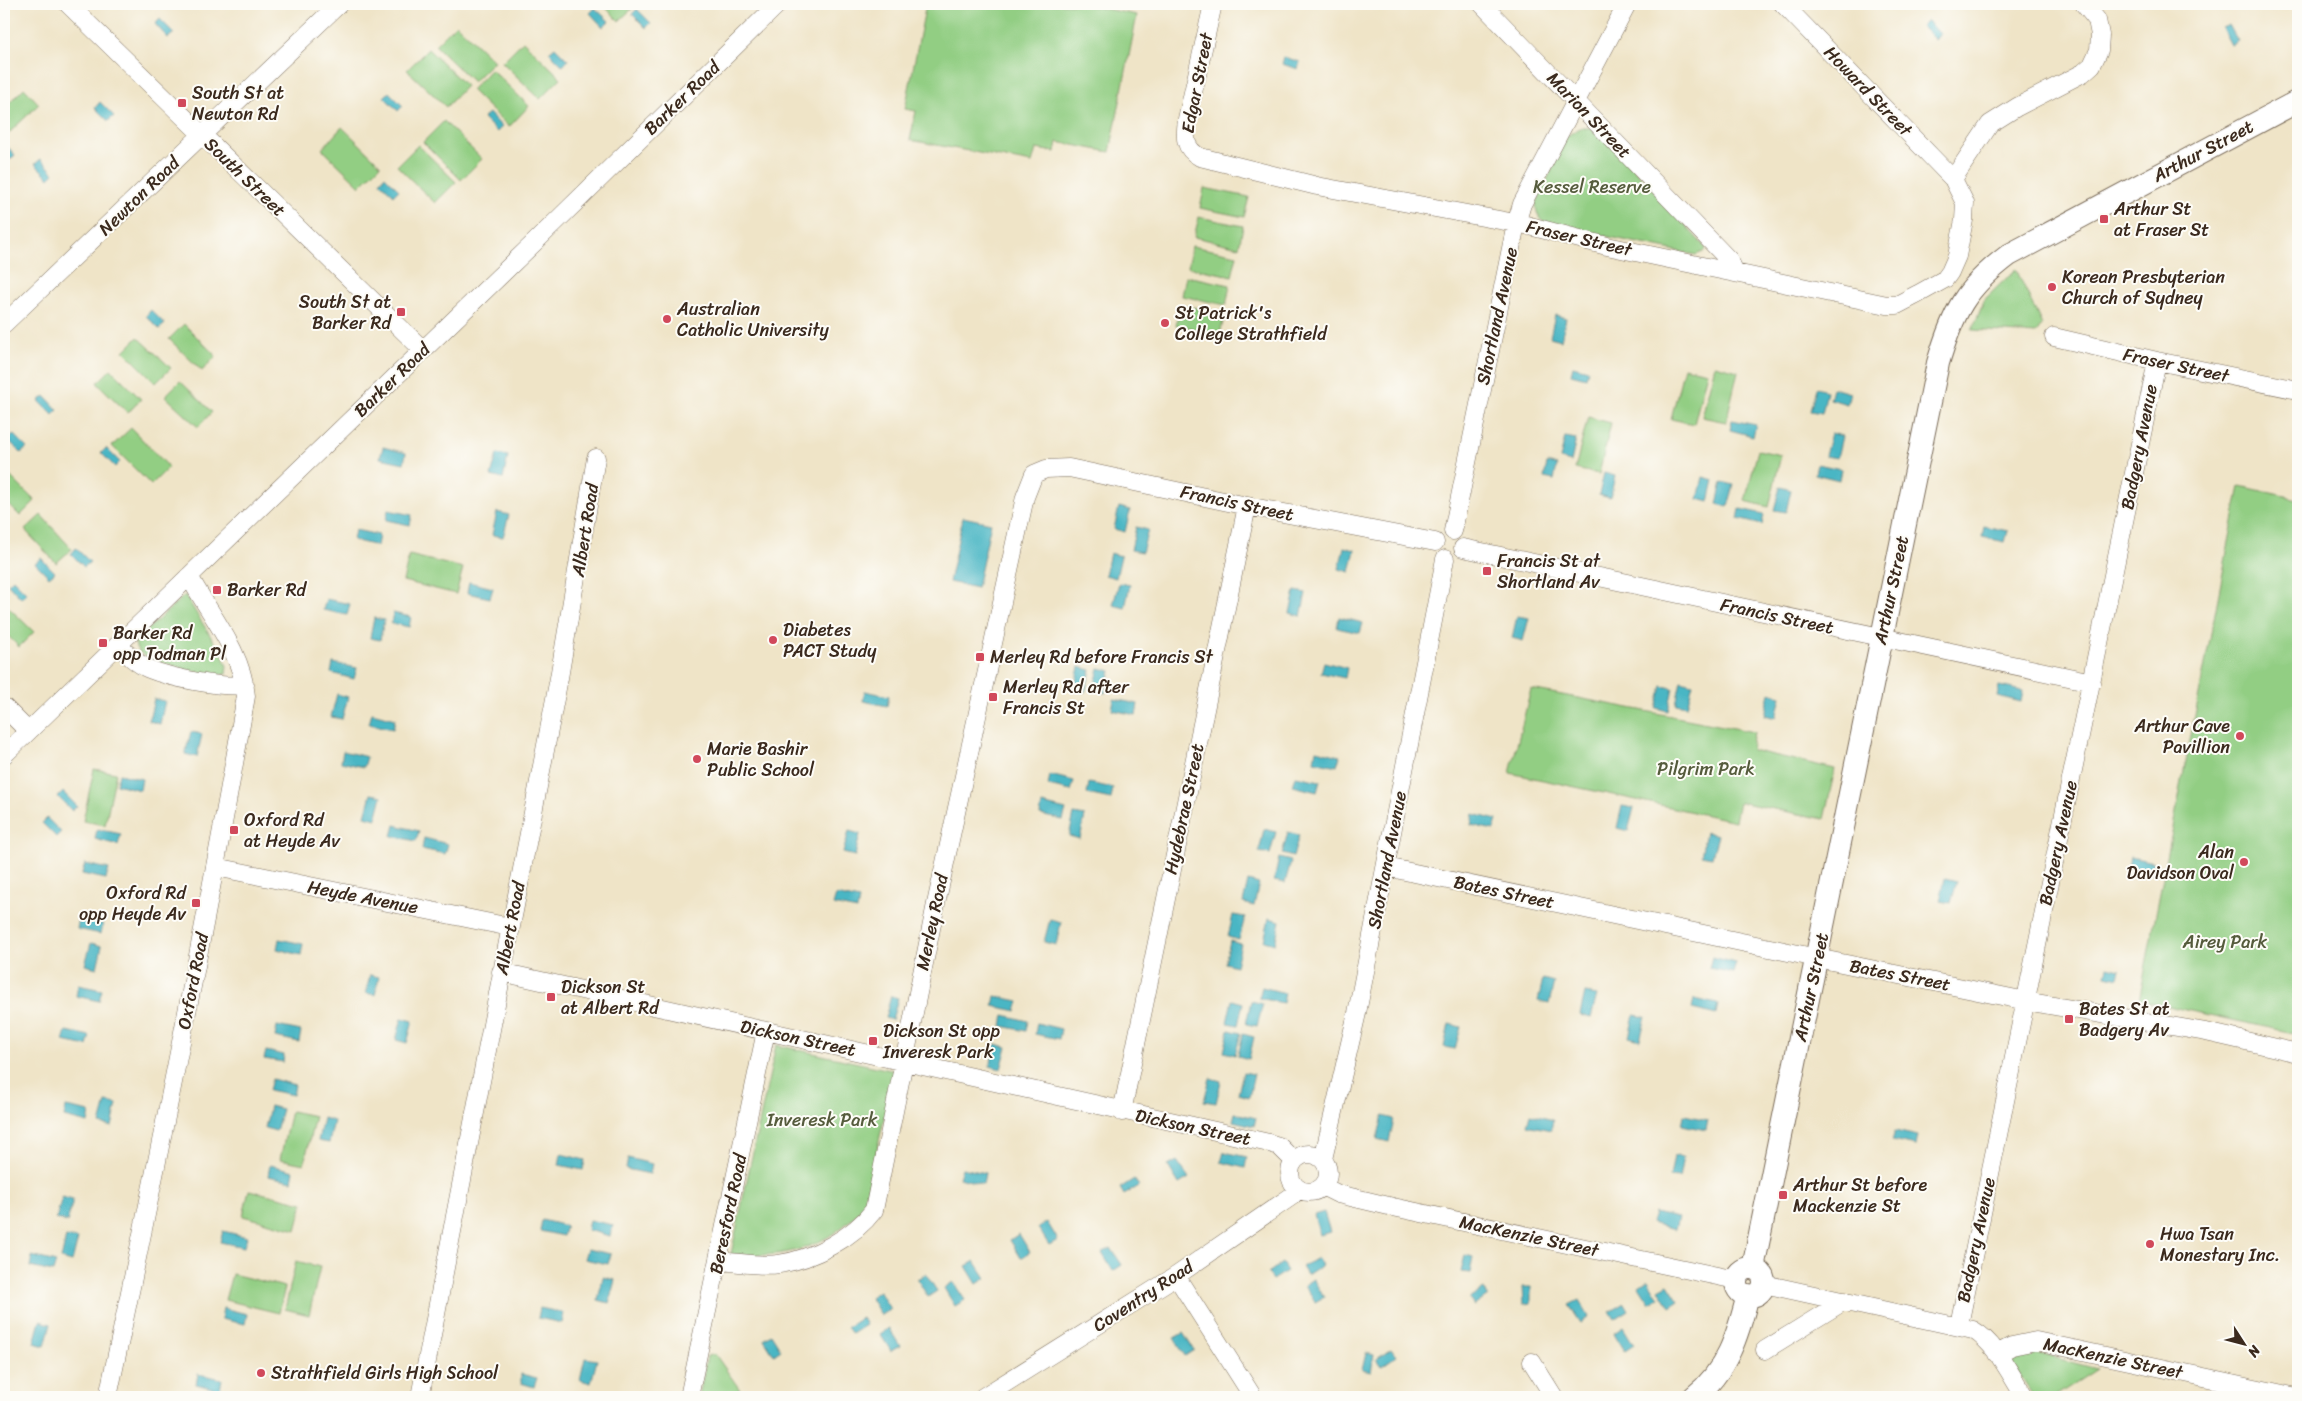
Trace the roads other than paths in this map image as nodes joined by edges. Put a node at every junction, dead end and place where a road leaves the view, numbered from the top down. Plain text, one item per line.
1 (68, 4) edge
2 (339, 4) edge
3 (778, 4) edge
4 (1213, 4) edge
5 (1482, 4) edge
6 (1627, 4) edge
7 (1783, 4) edge
8 (2084, 4) edge
9 (1575, 100) junction
10 (2298, 101) edge
11 (202, 136) junction
12 (1200, 157) joint
13 (1953, 179) junction
14 (1516, 224) junction
15 (1735, 272) junction
16 (1950, 272) joint
17 (4, 324) edge
18 (2054, 337) dead end
19 (423, 350) junction
20 (2157, 361) junction
21 (2298, 390) edge
22 (596, 458) dead end
23 (1040, 471) joint
24 (1247, 506) junction
25 (1453, 531) junction
26 (1435, 542) junction
27 (1463, 548) junction
28 (1445, 559) junction
29 (189, 576) junction
30 (1881, 638) junction
31 (118, 645) junction
32 (2092, 682) junction
33 (245, 685) junction
34 (4, 707) edge
35 (28, 731) junction
36 (4, 754) edge
37 (216, 867) junction
38 (1386, 867) junction
39 (510, 927) junction
40 (1817, 958) junction
41 (502, 972) junction
42 (2025, 1000) junction
43 (766, 1031) junction
44 (2298, 1053) edge
45 (904, 1062) junction
46 (1122, 1112) junction
47 (1323, 1159) junction
48 (1294, 1161) junction
49 (1324, 1187) junction
50 (1298, 1189) junction
51 (718, 1261) junction
52 (1176, 1276) junction
53 (1750, 1282) junction
54 (1844, 1301) junction
55 (1959, 1325) junction
56 (1765, 1350) dead end
57 (1996, 1354) junction
58 (1532, 1362) dead end
59 (108, 1397) edge
60 (420, 1397) edge
61 (689, 1397) edge
62 (983, 1397) edge
63 (1254, 1397) edge
64 (1554, 1397) edge
65 (1694, 1397) edge
66 (2025, 1397) edge
67 (2297, 1397) edge

1 - 11 street, South Street
2 - 11 street, Newton Road
3 - 19 street, Barker Road
4 - 12 street, Edgar Street
5 - 9 street, Marion Street
6 - 9 street, Shortland Avenue
7 - 13 street, Howard Street
8 - 13 street
9 - 14 street, Shortland Avenue
9 - 15 street, Marion Street
10 - 30 main road, Arthur Street
11 - 17 street, Newton Road
11 - 19 street, South Street
12 - 14 street, Fraser Street
13 - 16 street, Howard Street
14 - 15 street, Fraser Street
14 - 25 street, Shortland Avenue
15 - 16 street, Fraser Street
18 - 20 street, Fraser Street
19 - 29 street, Barker Road
20 - 21 street, Fraser Street
20 - 32 street, Badgery Avenue
22 - 39 street, Albert Road
23 - 24 street, Francis Street
23 - 45 street, Merley Road
24 - 26 street, Francis Street
24 - 46 street, Hydebrae Street
25 - 26 street
25 - 27 street
26 - 28 street
27 - 28 street
27 - 30 street, Francis Street
28 - 38 street, Shortland Avenue
29 - 31 street, Barker Road
29 - 33 street, Oxford Road
30 - 32 street, Francis Street
30 - 40 main road, Arthur Street
31 - 33 street
31 - 35 street, Barker Road
32 - 42 street, Badgery Avenue
33 - 37 street, Oxford Road
34 - 35 street
35 - 36 street, Barker Road
37 - 39 street, Heyde Avenue
37 - 59 street, Oxford Road
38 - 40 street, Bates Street
38 - 47 street, Shortland Avenue
39 - 41 street, Albert Road
40 - 42 street, Bates Street
40 - 53 main road, Arthur Street
41 - 43 street, Dickson Street
41 - 60 street, Albert Road
42 - 44 street, Bates Street
42 - 55 street, Badgery Avenue
43 - 45 street, Dickson Street
43 - 51 street, Beresford Road
45 - 46 street, Dickson Street
45 - 51 street, Merley Road
46 - 48 street, Dickson Street
47 - 48 street
47 - 49 street
48 - 50 street
49 - 50 street
49 - 53 street, MacKenzie Street
50 - 52 street, Coventry Road
51 - 61 street, Beresford Road
52 - 62 street, Coventry Road
52 - 63 street
53 - 54 street, MacKenzie Street
53 - 65 main road, Arthur Street
54 - 55 street, MacKenzie Street
54 - 56 street
55 - 57 street, MacKenzie Street
57 - 66 street
57 - 67 street, MacKenzie Street
58 - 64 street

